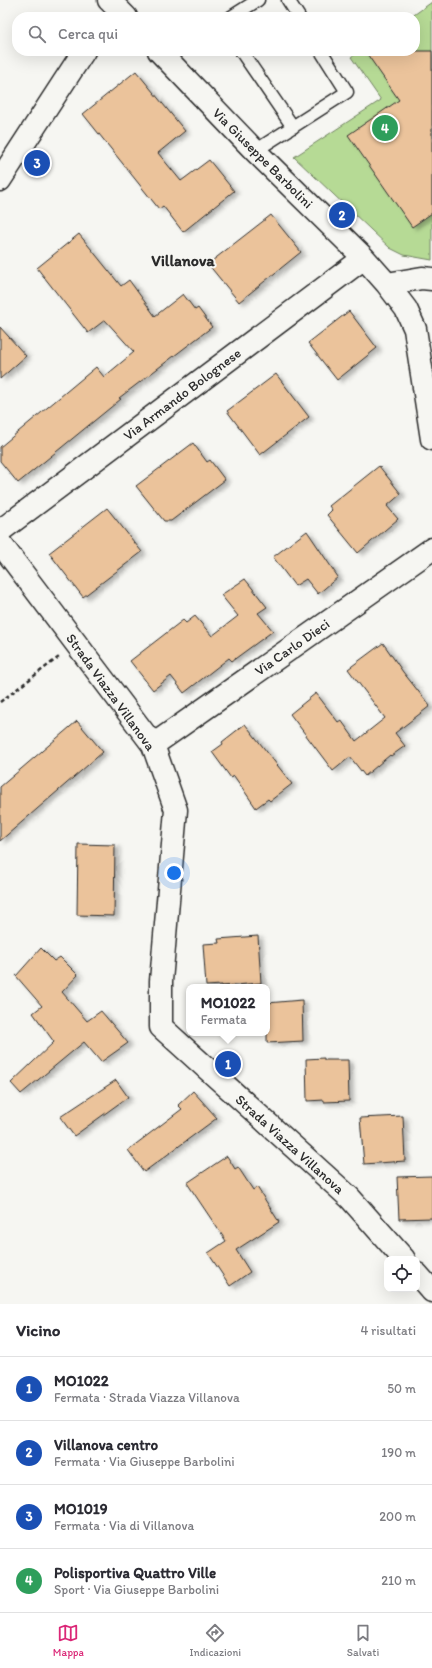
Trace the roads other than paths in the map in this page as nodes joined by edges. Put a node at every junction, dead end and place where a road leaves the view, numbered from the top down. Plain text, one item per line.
1 (258, 0) edge
2 (288, 0) edge
3 (239, 12) edge
4 (296, 12) edge
5 (81, 56) edge
6 (170, 56) edge
7 (244, 56) edge
8 (324, 56) edge
9 (294, 127) junction
10 (255, 151) junction
11 (0, 180) edge
12 (364, 258) junction
13 (432, 279) edge
14 (387, 284) junction
15 (432, 438) edge
16 (0, 531) edge
17 (0, 543) edge
18 (432, 549) edge
19 (153, 745) junction
20 (401, 1256) edge
21 (420, 1277) edge
22 (432, 1291) edge

1 - 3 lane
2 - 4 lane
5 - 11 street
6 - 10 street, Via Giuseppe Barbolini
7 - 9 lane
8 - 9 lane
9 - 10 lane
10 - 12 street, Via Giuseppe Barbolini
12 - 14 street, Via Giuseppe Barbolini
12 - 16 street, Via Armando Bolognese
13 - 14 street
14 - 15 street, Via Giuseppe Barbolini
17 - 19 street, Strada Viazza Villanova
18 - 19 street, Via Carlo Dieci
19 - 20 street, Strada Viazza Villanova
21 - 22 street

